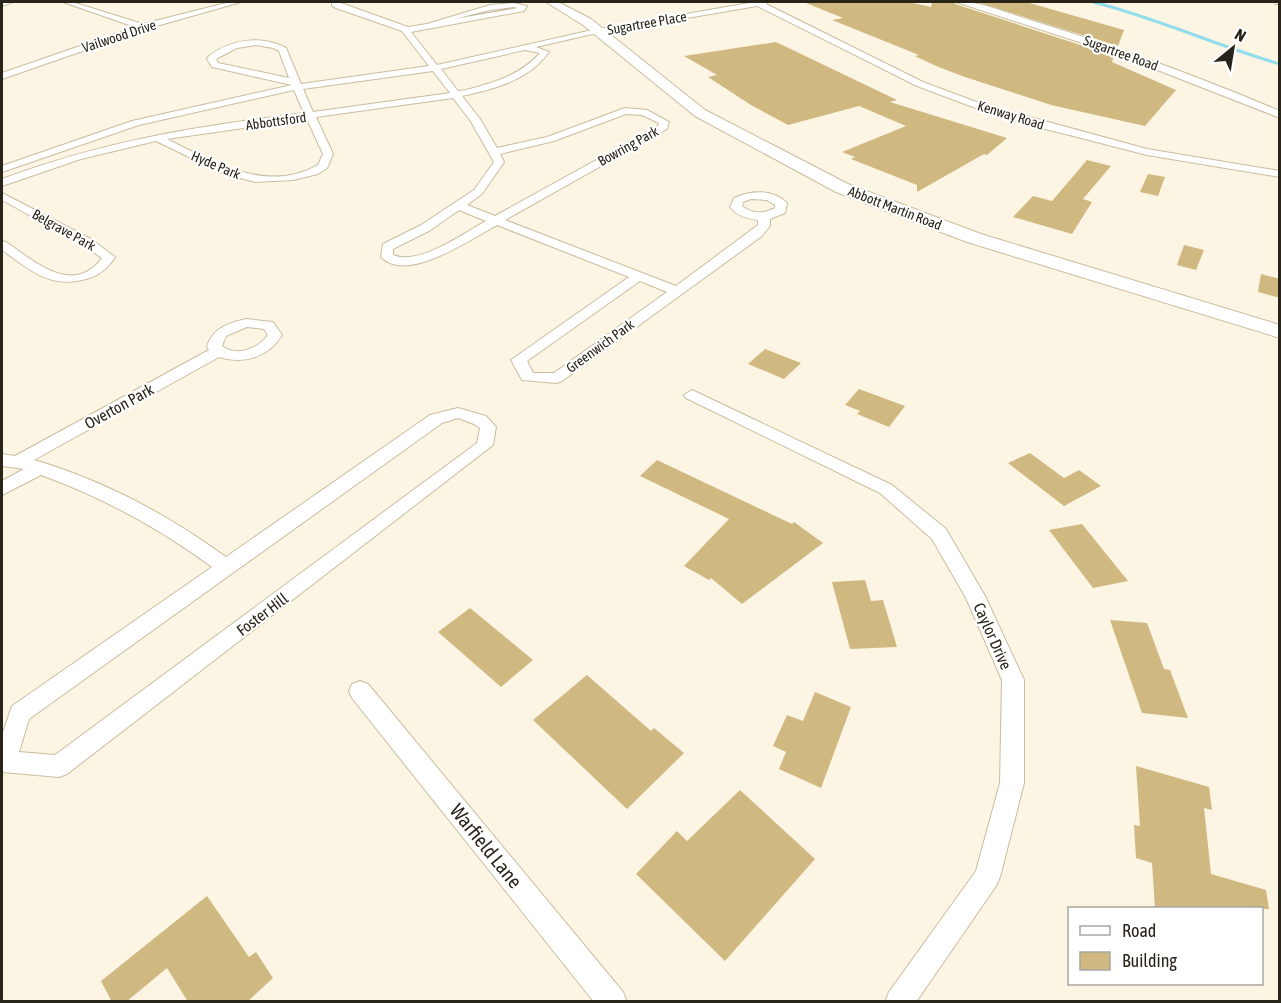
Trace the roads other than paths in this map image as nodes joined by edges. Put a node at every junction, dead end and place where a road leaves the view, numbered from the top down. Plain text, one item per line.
1 (9, 2) edge
2 (66, 2) edge
3 (237, 2) edge
4 (335, 2) edge
5 (358, 2) edge
6 (551, 2) edge
7 (960, 2) edge
8 (762, 3) edge
9 (2, 4) edge
10 (349, 8) junction
11 (430, 25) junction
12 (143, 27) junction
13 (406, 30) junction
14 (599, 31) junction
15 (568, 38) junction
16 (522, 47) junction
17 (546, 52) junction
18 (435, 68) junction
19 (2, 76) edge
20 (296, 85) junction
21 (457, 94) junction
22 (1280, 114) edge
23 (311, 116) junction
24 (136, 123) junction
25 (156, 138) junction
26 (494, 152) junction
27 (2, 169) edge
28 (1280, 174) edge
29 (2, 183) edge
30 (2, 196) edge
31 (457, 205) junction
32 (764, 216) dead end
33 (494, 219) junction
34 (2, 245) edge
35 (639, 276) junction
36 (676, 291) junction
37 (1280, 332) edge
38 (218, 351) dead end
39 (692, 395) dead end
40 (10, 460) edge
41 (39, 468) junction
42 (2, 489) edge
43 (225, 567) junction
44 (360, 691) dead end
45 (613, 1002) edge
46 (899, 1002) edge

1 - 9 street
2 - 12 street
3 - 12 street, Vailwood Drive
4 - 10 street
5 - 10 street
6 - 14 main road, Abbott Martin Road
7 - 22 street, Sugartree Road
8 - 14 street, Sugartree Place
8 - 28 street, Kenway Road
10 - 13 street
11 - 11 street
11 - 13 street
12 - 19 street, Vailwood Drive
13 - 18 street
14 - 15 street, Abbottsford
14 - 37 main road, Abbott Martin Road
15 - 16 street, Abbottsford
15 - 17 street, Abbottsford
16 - 17 street, Abbottsford
16 - 18 street, Abbottsford
17 - 21 street, Abbottsford
18 - 20 street, Abbottsford
18 - 21 street
20 - 20 street
20 - 23 street, Hyde Park
20 - 24 street, Abbottsford
21 - 23 street, Abbottsford
21 - 26 street
23 - 25 street, Abbottsford
23 - 25 street, Hyde Park
24 - 25 street, Hyde Park
24 - 27 street, Abbottsford
25 - 29 street, Abbottsford
26 - 31 street, Bowring Park
26 - 33 street, Bowring Park
30 - 34 street, Belgrave Park
31 - 33 street
31 - 33 street, Bowring Park
32 - 36 street, Greenwich Park
33 - 35 street
35 - 36 street
35 - 36 street, Greenwich Park
38 - 40 street, Overton Park
39 - 46 street, Caylor Drive
40 - 41 street
41 - 42 street
41 - 43 street
43 - 43 street, Foster Hill
44 - 45 street, Warfield Lane

